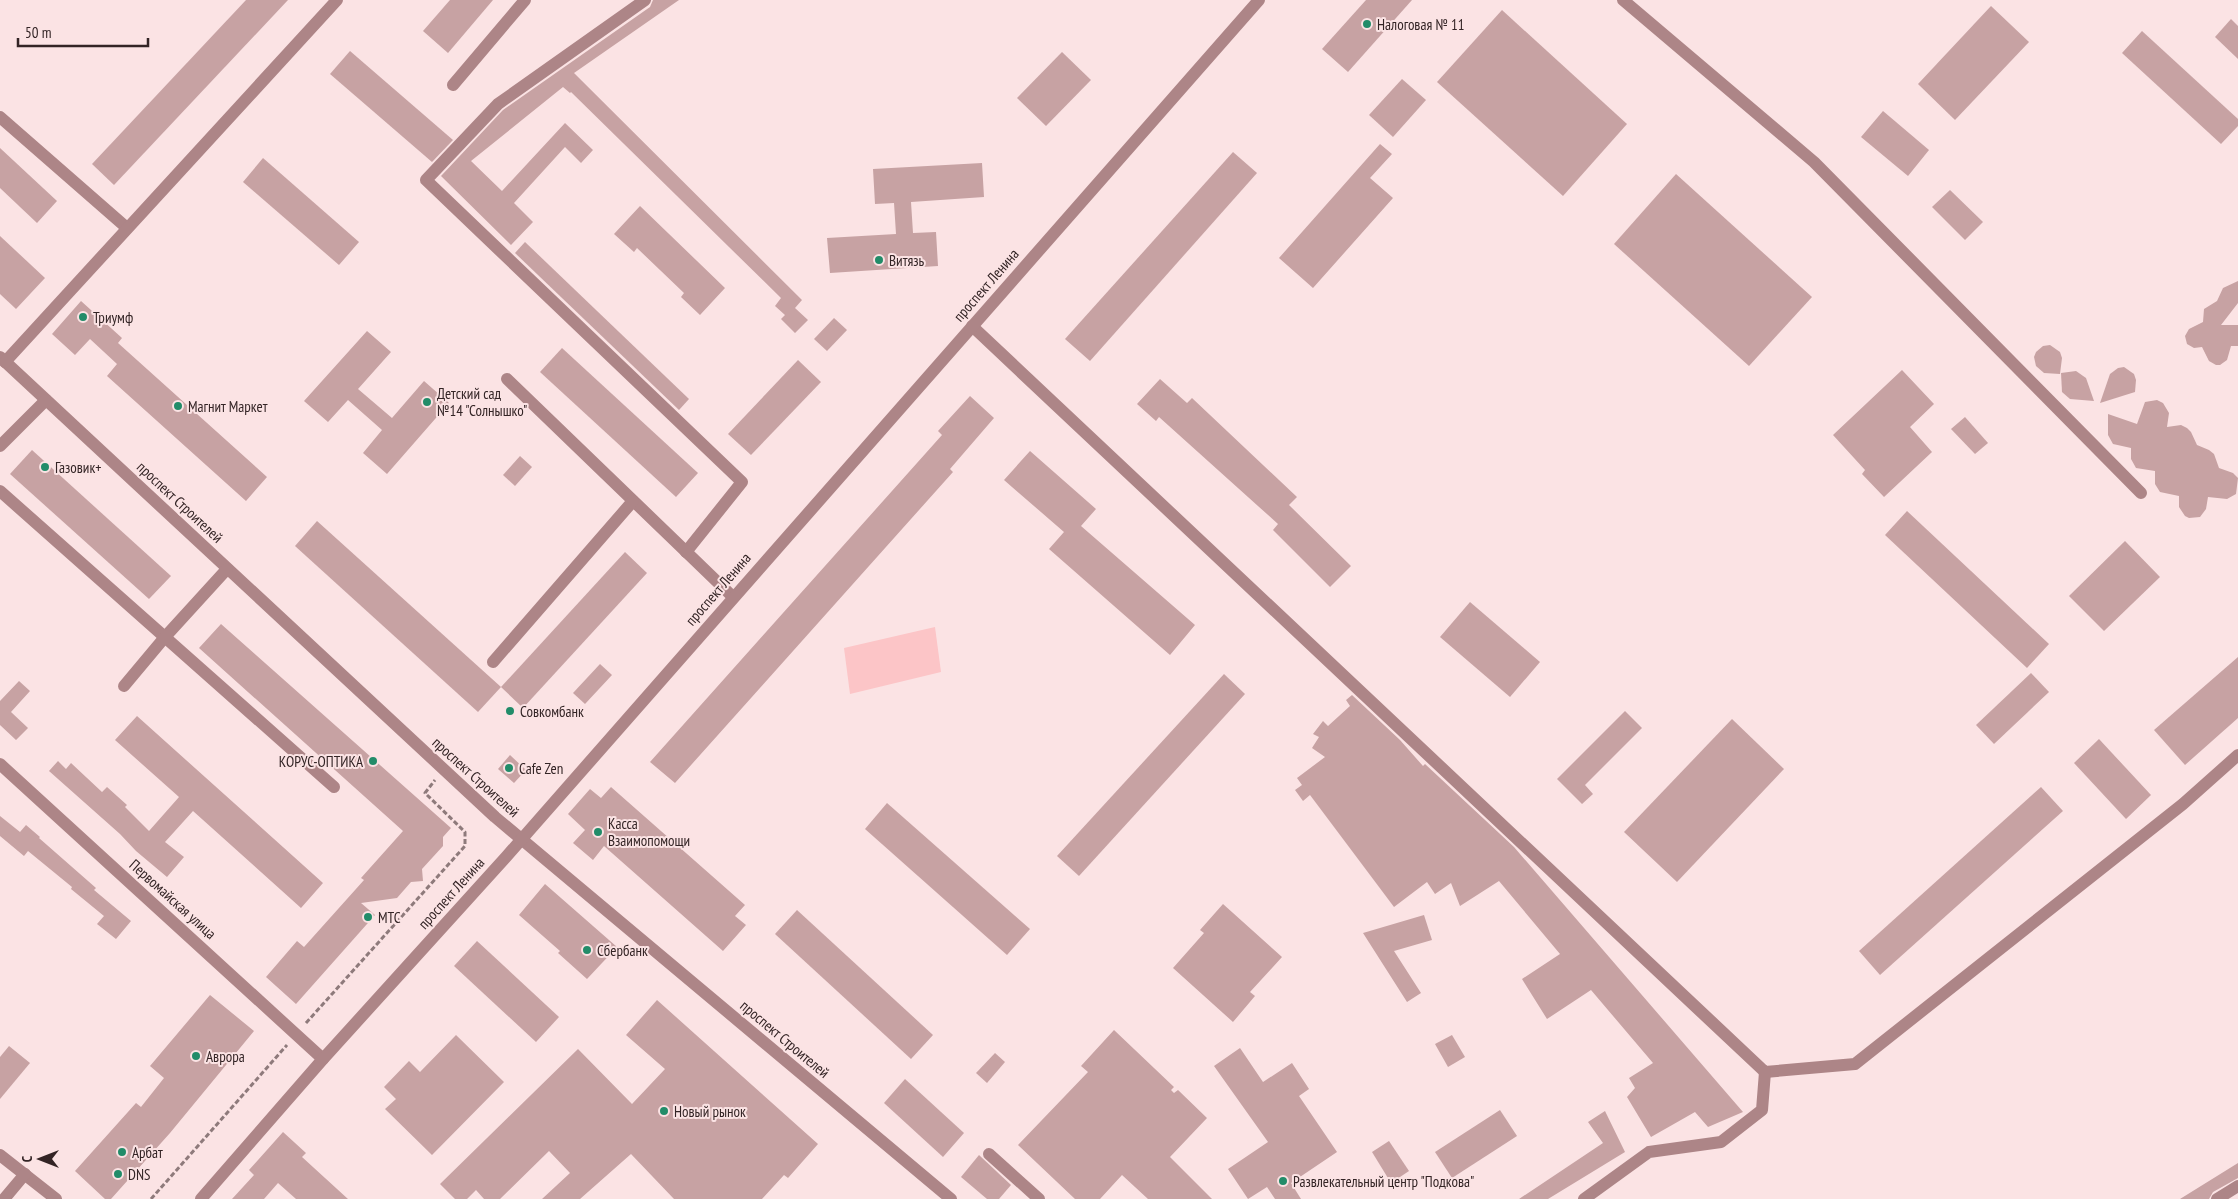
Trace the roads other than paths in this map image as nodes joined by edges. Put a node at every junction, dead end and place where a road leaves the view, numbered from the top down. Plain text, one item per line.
1 (338, 0) edge
2 (524, 0) edge
3 (645, 0) edge
4 (1259, 0) edge
5 (1623, 0) edge
6 (453, 85) dead end
7 (0, 117) edge
8 (127, 228) junction
9 (972, 326) junction
10 (2, 360) edge
11 (507, 379) dead end
12 (46, 400) junction
13 (0, 446) edge
14 (0, 490) edge
15 (2141, 493) dead end
16 (634, 501) junction
17 (686, 552) junction
18 (227, 569) junction
19 (733, 597) junction
20 (165, 637) junction
21 (493, 662) dead end
22 (124, 686) dead end
23 (2238, 755) edge
24 (0, 764) edge
25 (334, 787) dead end
26 (521, 838) junction
27 (323, 1059) junction
28 (1765, 1072) junction
29 (990, 1154) dead end
30 (0, 1155) edge
31 (25, 1174) junction
32 (2238, 1186) edge
33 (4, 1199) edge
34 (56, 1199) edge
35 (201, 1199) edge
36 (951, 1199) edge
37 (1039, 1199) edge
38 (1584, 1199) edge
39 (2217, 1199) edge

1 - 8 street
2 - 6 street
3 - 17 street
4 - 9 street, проспект Ленина
5 - 15 street
7 - 8 street
8 - 10 street
9 - 19 street, проспект Ленина
9 - 28 street
10 - 12 street, проспект Строителей
11 - 16 street
12 - 13 street
12 - 18 street, проспект Строителей
14 - 20 street
16 - 17 street
16 - 21 street
17 - 19 street
18 - 20 street
18 - 26 street, проспект Строителей
19 - 26 street, проспект Ленина
20 - 22 street
20 - 25 street
23 - 28 street
24 - 27 street, Первомайская улица
26 - 27 street, проспект Ленина
26 - 36 street, проспект Строителей
27 - 35 street, проспект Ленина
28 - 38 street
29 - 37 street
30 - 31 street
31 - 33 street
31 - 34 street
32 - 39 street

